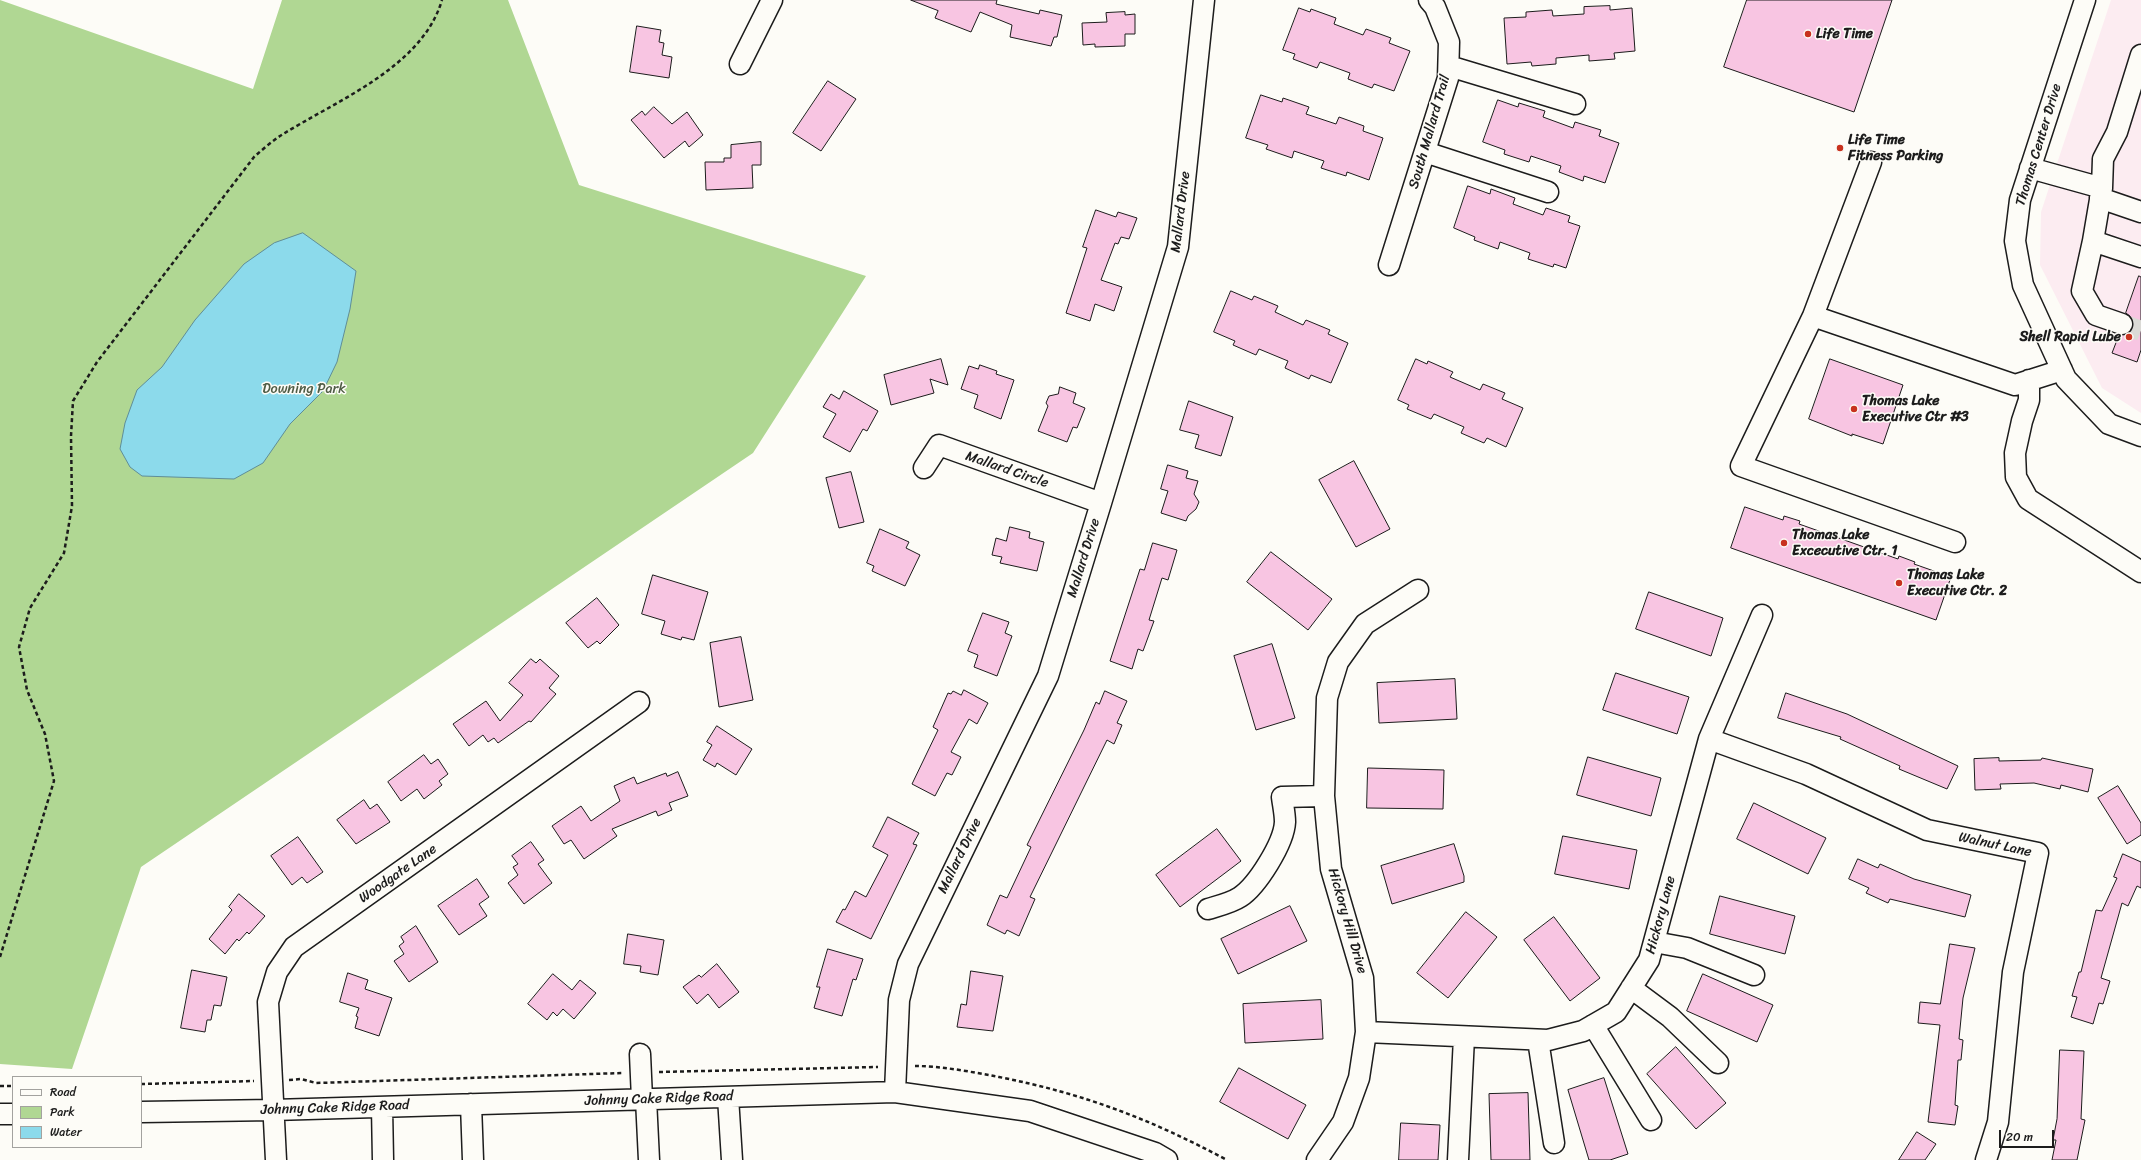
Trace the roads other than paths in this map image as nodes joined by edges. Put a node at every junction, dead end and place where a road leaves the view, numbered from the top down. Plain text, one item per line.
1 (772, 0) edge
2 (1204, 0) edge
3 (1429, 0) edge
4 (2085, 0) edge
5 (2141, 55) edge
6 (740, 64) dead end
7 (1449, 66) junction
8 (1575, 104) dead end
9 (1425, 152) junction
10 (1871, 162) dead end
11 (2030, 168) junction
12 (1548, 192) dead end
13 (2101, 193) junction
14 (2141, 212) edge
15 (2093, 241) junction
16 (2141, 257) edge
17 (1389, 265) dead end
18 (1813, 316) junction
19 (2122, 324) tunnel mouth
20 (2062, 370) junction
21 (2030, 380) junction
22 (2141, 436) edge
23 (924, 468) dead end
24 (1101, 503) junction
25 (1955, 542) dead end
26 (2141, 572) edge
27 (1418, 590) dead end
28 (1762, 615) dead end
29 (639, 702) dead end
30 (1709, 739) junction
31 (1324, 796) junction
32 (1208, 909) dead end
33 (1654, 942) junction
34 (1754, 975) dead end
35 (1631, 988) junction
36 (1594, 1025) junction
37 (1366, 1032) junction
38 (1464, 1037) junction
39 (1538, 1040) junction
40 (640, 1054) dead end
41 (1718, 1063) dead end
42 (896, 1092) junction
43 (728, 1097) junction
44 (644, 1099) junction
45 (471, 1104) junction
46 (382, 1107) junction
47 (273, 1110) junction
48 (142, 1112) edge
49 (0, 1114) edge
50 (12, 1114) edge
51 (1651, 1120) dead end
52 (1554, 1143) dead end
53 (1158, 1158) edge
54 (276, 1160) edge
55 (383, 1160) edge
56 (472, 1160) edge
57 (649, 1160) edge
58 (732, 1160) edge
59 (1317, 1160) edge
60 (1458, 1160) edge
61 (1986, 1160) edge

1 - 6 street
2 - 24 street, Mallard Drive
3 - 7 street, South Mallard Trail
4 - 11 street, Thomas Center Drive
5 - 13 street
7 - 8 street
7 - 9 street, South Mallard Trail
9 - 12 street
9 - 17 street, South Mallard Trail
10 - 18 street
11 - 13 street
11 - 20 street, Thomas Center Drive
13 - 14 street
13 - 15 street
15 - 16 street
15 - 19 street
18 - 21 street
18 - 25 street
20 - 21 street
20 - 22 street, Thomas Center Drive
21 - 26 street
23 - 24 street, Mallard Circle
24 - 42 street, Mallard Drive
27 - 31 street, Hickory Hill Drive
28 - 30 street, Hickory Lane
29 - 47 street, Woodgate Lane
30 - 33 street, Hickory Lane
30 - 61 street, Walnut Lane
31 - 32 street
31 - 37 street, Hickory Hill Drive
33 - 34 street
33 - 35 street, Hickory Lane
35 - 36 street, Hickory Lane
35 - 41 street
36 - 39 street, Hickory Lane
36 - 51 street
37 - 38 street, Hickory Lane
37 - 59 street, Hickory Hill Drive
38 - 39 street, Hickory Lane
38 - 60 street
39 - 52 street
40 - 44 street
42 - 43 street, Johnny Cake Ridge Road
42 - 53 street, Johnny Cake Ridge Road
43 - 44 street, Johnny Cake Ridge Road
43 - 58 street
44 - 45 street, Johnny Cake Ridge Road
44 - 57 street
45 - 46 street, Johnny Cake Ridge Road
45 - 56 street
46 - 47 street, Johnny Cake Ridge Road
46 - 55 street
47 - 48 street, Johnny Cake Ridge Road
47 - 54 street, Woodgate Lane
49 - 50 street

